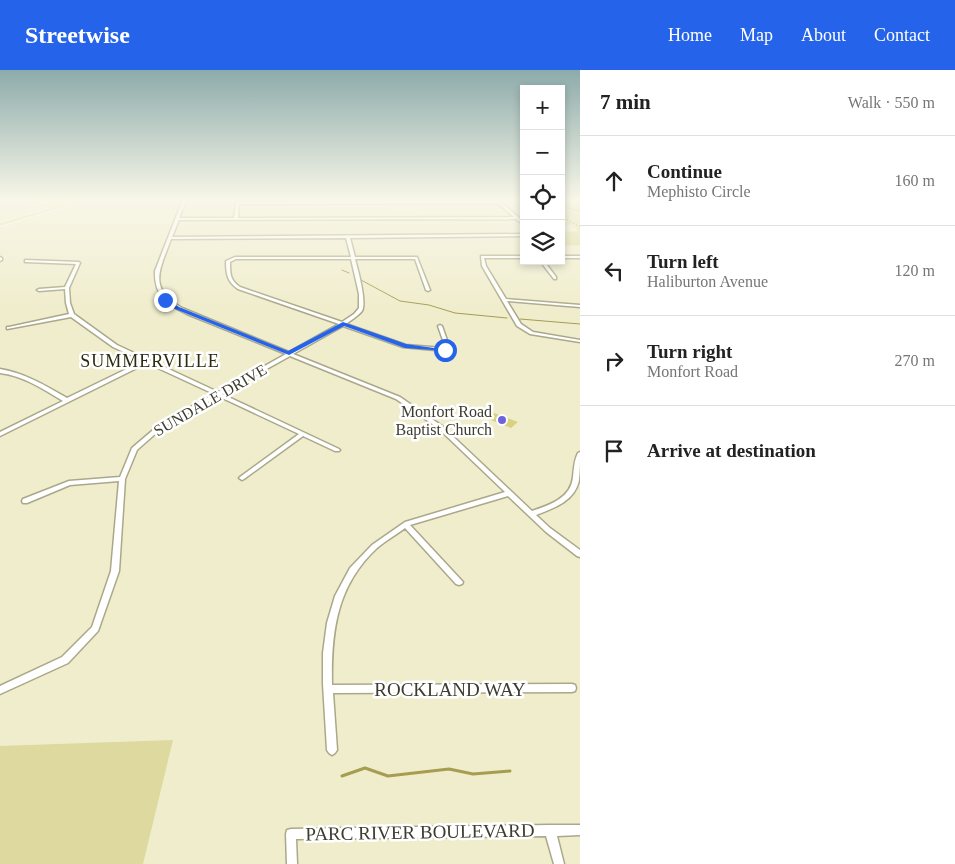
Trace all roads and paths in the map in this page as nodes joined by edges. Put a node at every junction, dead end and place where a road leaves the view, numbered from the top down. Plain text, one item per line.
1 (343, 236) edge
2 (348, 236) edge
3 (170, 238) joint
4 (520, 257) edge
5 (565, 257) edge
6 (580, 257) edge
7 (352, 258) junction
8 (26, 261) dead end
9 (545, 265) edge
10 (555, 278) dead end
11 (67, 288) junction
12 (39, 290) dead end
13 (428, 290) dead end
14 (505, 300) junction
15 (580, 306) edge
16 (72, 315) junction
17 (343, 324) junction
18 (440, 326) dead end
19 (9, 328) dead end
20 (580, 341) edge
21 (289, 354) junction
22 (147, 361) junction
23 (0, 371) edge
24 (218, 394) junction
25 (66, 400) junction
26 (0, 434) edge
27 (303, 434) junction
28 (337, 450) dead end
29 (580, 454) edge
30 (242, 478) dead end
31 (122, 479) junction
32 (510, 493) junction
33 (25, 501) dead end
34 (531, 514) junction
35 (406, 525) junction
36 (580, 554) edge
37 (459, 582) dead end
38 (572, 688) dead end
39 (328, 689) junction
40 (0, 690) edge
41 (332, 750) dead end
42 (550, 830) junction
43 (580, 830) edge
44 (292, 864) edge
45 (560, 864) edge

1 - 3 street
2 - 7 street
3 - 21 street
4 - 14 street
5 - 6 street
7 - 13 street
7 - 17 street, SUNDALE DRIVE
7 - 17 street
8 - 11 street
9 - 10 street
11 - 12 street
11 - 16 street
14 - 15 street
14 - 20 street
16 - 19 street
16 - 22 street
17 - 18 street
17 - 21 street, SUNDALE DRIVE
21 - 24 street, SUNDALE DRIVE
21 - 32 street
22 - 24 street
22 - 25 street
23 - 25 street
24 - 27 street
24 - 31 street, SUNDALE DRIVE
25 - 26 street
27 - 28 street
27 - 30 street
29 - 34 street
31 - 33 street
31 - 40 street, SUNDALE DRIVE
32 - 34 street
32 - 35 street
34 - 36 street
35 - 37 street
35 - 39 street
38 - 39 street, ROCKLAND WAY
39 - 41 street
42 - 43 street, PARC RIVER BOULEVARD
42 - 44 street, PARC RIVER BOULEVARD
42 - 45 street

